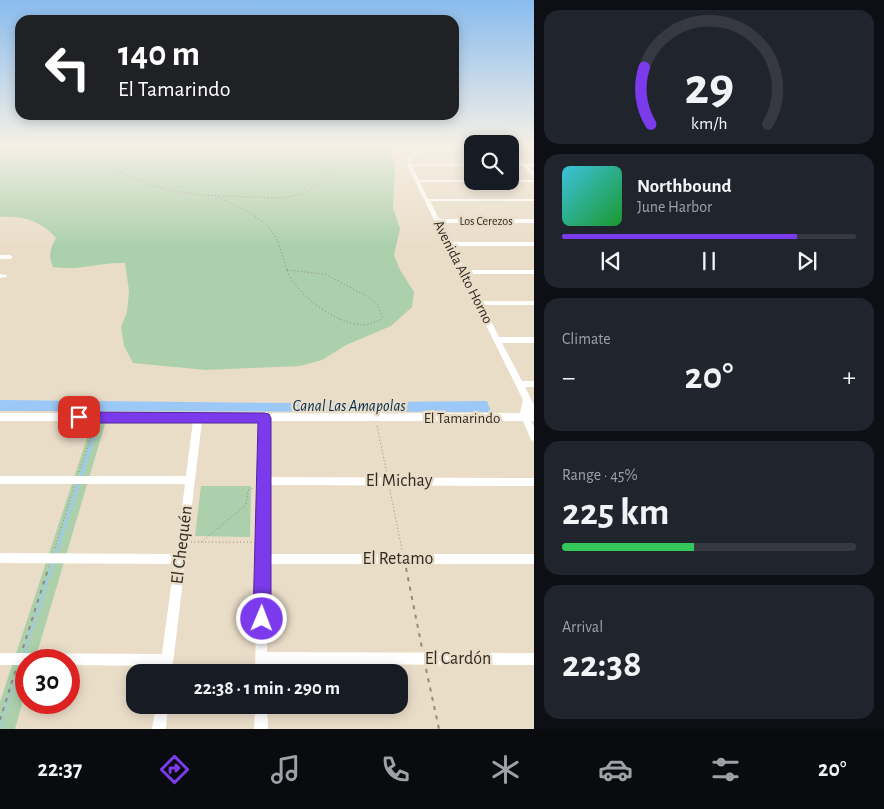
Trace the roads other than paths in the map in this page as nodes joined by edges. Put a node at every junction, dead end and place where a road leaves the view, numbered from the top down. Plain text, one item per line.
1 (416, 178) edge
2 (418, 181) junction
3 (464, 181) edge
4 (519, 181) edge
5 (534, 181) edge
6 (427, 200) junction
7 (534, 200) edge
8 (438, 221) junction
9 (534, 221) edge
10 (449, 244) junction
11 (534, 244) edge
12 (0, 257) edge
13 (10, 258) dead end
14 (463, 272) junction
15 (534, 272) edge
16 (479, 302) junction
17 (534, 303) edge
18 (497, 340) junction
19 (534, 340) edge
20 (520, 384) junction
21 (534, 384) edge
22 (528, 400) junction
23 (534, 414) edge
24 (0, 417) edge
25 (198, 417) junction
26 (529, 417) edge
27 (264, 418) junction
28 (534, 437) edge
29 (0, 480) edge
30 (190, 480) junction
31 (534, 482) edge
32 (264, 485) junction
33 (0, 558) edge
34 (263, 559) junction
35 (534, 559) edge
36 (180, 560) junction
37 (262, 658) junction
38 (0, 659) edge
39 (534, 659) edge
40 (168, 660) junction
41 (167, 664) edge
42 (262, 664) edge
43 (161, 714) edge
44 (261, 714) edge
45 (159, 729) edge
46 (261, 729) edge

1 - 2 street, Avenida Alto Horno
2 - 3 street
2 - 6 street, Avenida Alto Horno
4 - 5 street
6 - 7 street
6 - 8 street, Avenida Alto Horno
8 - 9 street, Los Cerezos
8 - 10 street, Avenida Alto Horno
10 - 11 street
10 - 14 street, Avenida Alto Horno
12 - 13 street
14 - 15 street
14 - 16 street, Avenida Alto Horno
16 - 17 street
16 - 18 street, Avenida Alto Horno
18 - 19 street
18 - 20 street, Avenida Alto Horno
20 - 21 street
20 - 22 street, Avenida Alto Horno
22 - 23 street, Avenida Alto Horno
22 - 26 street
24 - 25 street, El Tamarindo
25 - 27 street, El Tamarindo
25 - 30 street, El Chequén
26 - 27 street, El Tamarindo
26 - 28 street
27 - 32 street
29 - 30 street
30 - 36 street, El Chequén
31 - 32 street, El Michay
32 - 34 street
33 - 36 street
34 - 35 street, El Retamo
34 - 37 street
36 - 40 street, El Chequén
37 - 39 street, El Cardón
37 - 42 street
38 - 40 street
40 - 41 street, El Chequén
43 - 45 street
44 - 46 street

